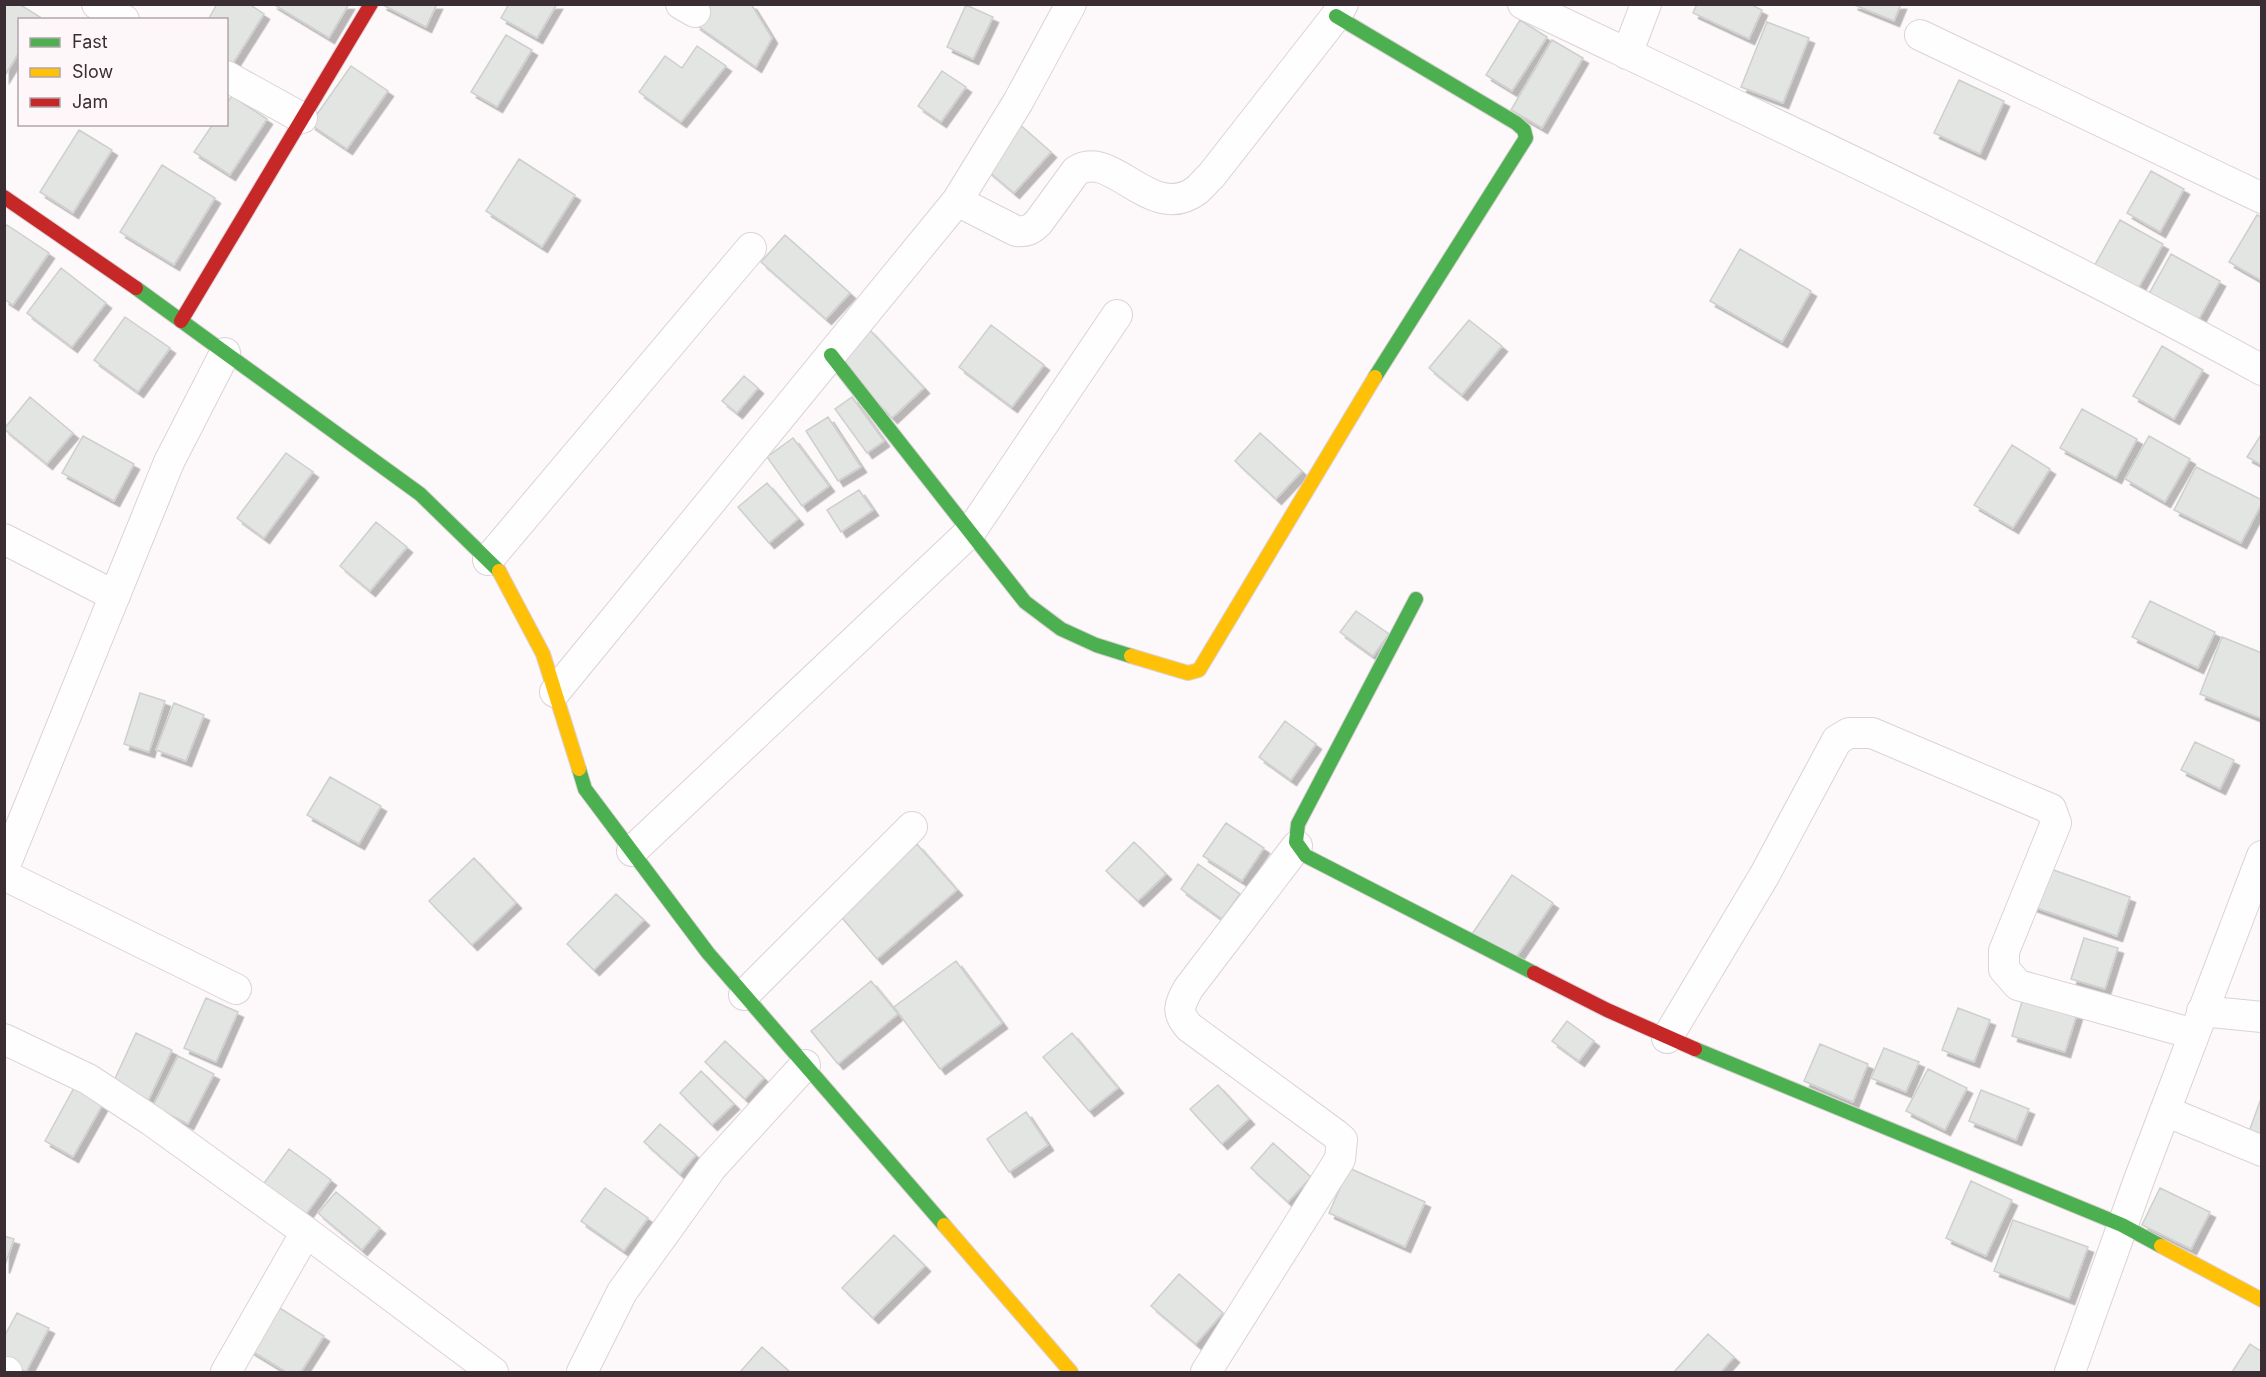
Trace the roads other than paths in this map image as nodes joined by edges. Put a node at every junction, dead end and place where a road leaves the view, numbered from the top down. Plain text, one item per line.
1 (98, 4) edge
2 (371, 4) edge
3 (1071, 4) edge
4 (1523, 4) edge
5 (1646, 4) edge
6 (1339, 10) edge
7 (121, 18) edge
8 (1920, 35) dead end
9 (1627, 54) junction
10 (228, 77) edge
11 (302, 118) junction
12 (4, 197) edge
13 (2262, 198) edge
14 (957, 201) junction
15 (751, 248) dead end
16 (1117, 315) dead end
17 (181, 321) junction
18 (225, 353) junction
19 (831, 355) junction
20 (2262, 370) edge
21 (971, 531) junction
22 (4, 539) edge
23 (488, 560) junction
24 (115, 596) junction
25 (1416, 599) dead end
26 (555, 692) junction
27 (912, 827) dead end
28 (1297, 846) junction
29 (632, 851) junction
30 (2262, 856) edge
31 (4, 868) edge
32 (4, 875) edge
33 (236, 990) dead end
34 (744, 994) junction
35 (2262, 1017) edge
36 (2198, 1023) junction
37 (1667, 1038) junction
38 (4, 1039) edge
39 (805, 1065) junction
40 (2165, 1111) junction
41 (2262, 1151) edge
42 (2122, 1225) junction
43 (306, 1232) junction
44 (2262, 1300) edge
45 (226, 1372) edge
46 (493, 1372) edge
47 (582, 1372) edge
48 (1071, 1372) edge
49 (1206, 1372) edge
50 (2070, 1372) edge

1 - 7 street
2 - 11 street
3 - 14 street
4 - 9 street
5 - 9 street
6 - 14 street
6 - 21 street
8 - 13 street
9 - 20 street
10 - 11 street
11 - 17 street
12 - 17 street
14 - 19 street
15 - 23 street
16 - 21 street
17 - 18 street
18 - 23 street
18 - 24 street
19 - 21 street
19 - 26 street
21 - 29 street
22 - 24 street
23 - 26 street
24 - 31 street
25 - 28 street
26 - 29 street
27 - 34 street
28 - 37 street
28 - 49 street
29 - 34 street
30 - 36 street
32 - 33 street
34 - 39 street
35 - 36 street
36 - 37 street
36 - 40 street
37 - 42 street
38 - 43 street
39 - 47 street
39 - 48 street
40 - 41 street
40 - 42 street
42 - 44 street
42 - 50 street
43 - 45 street
43 - 46 street

